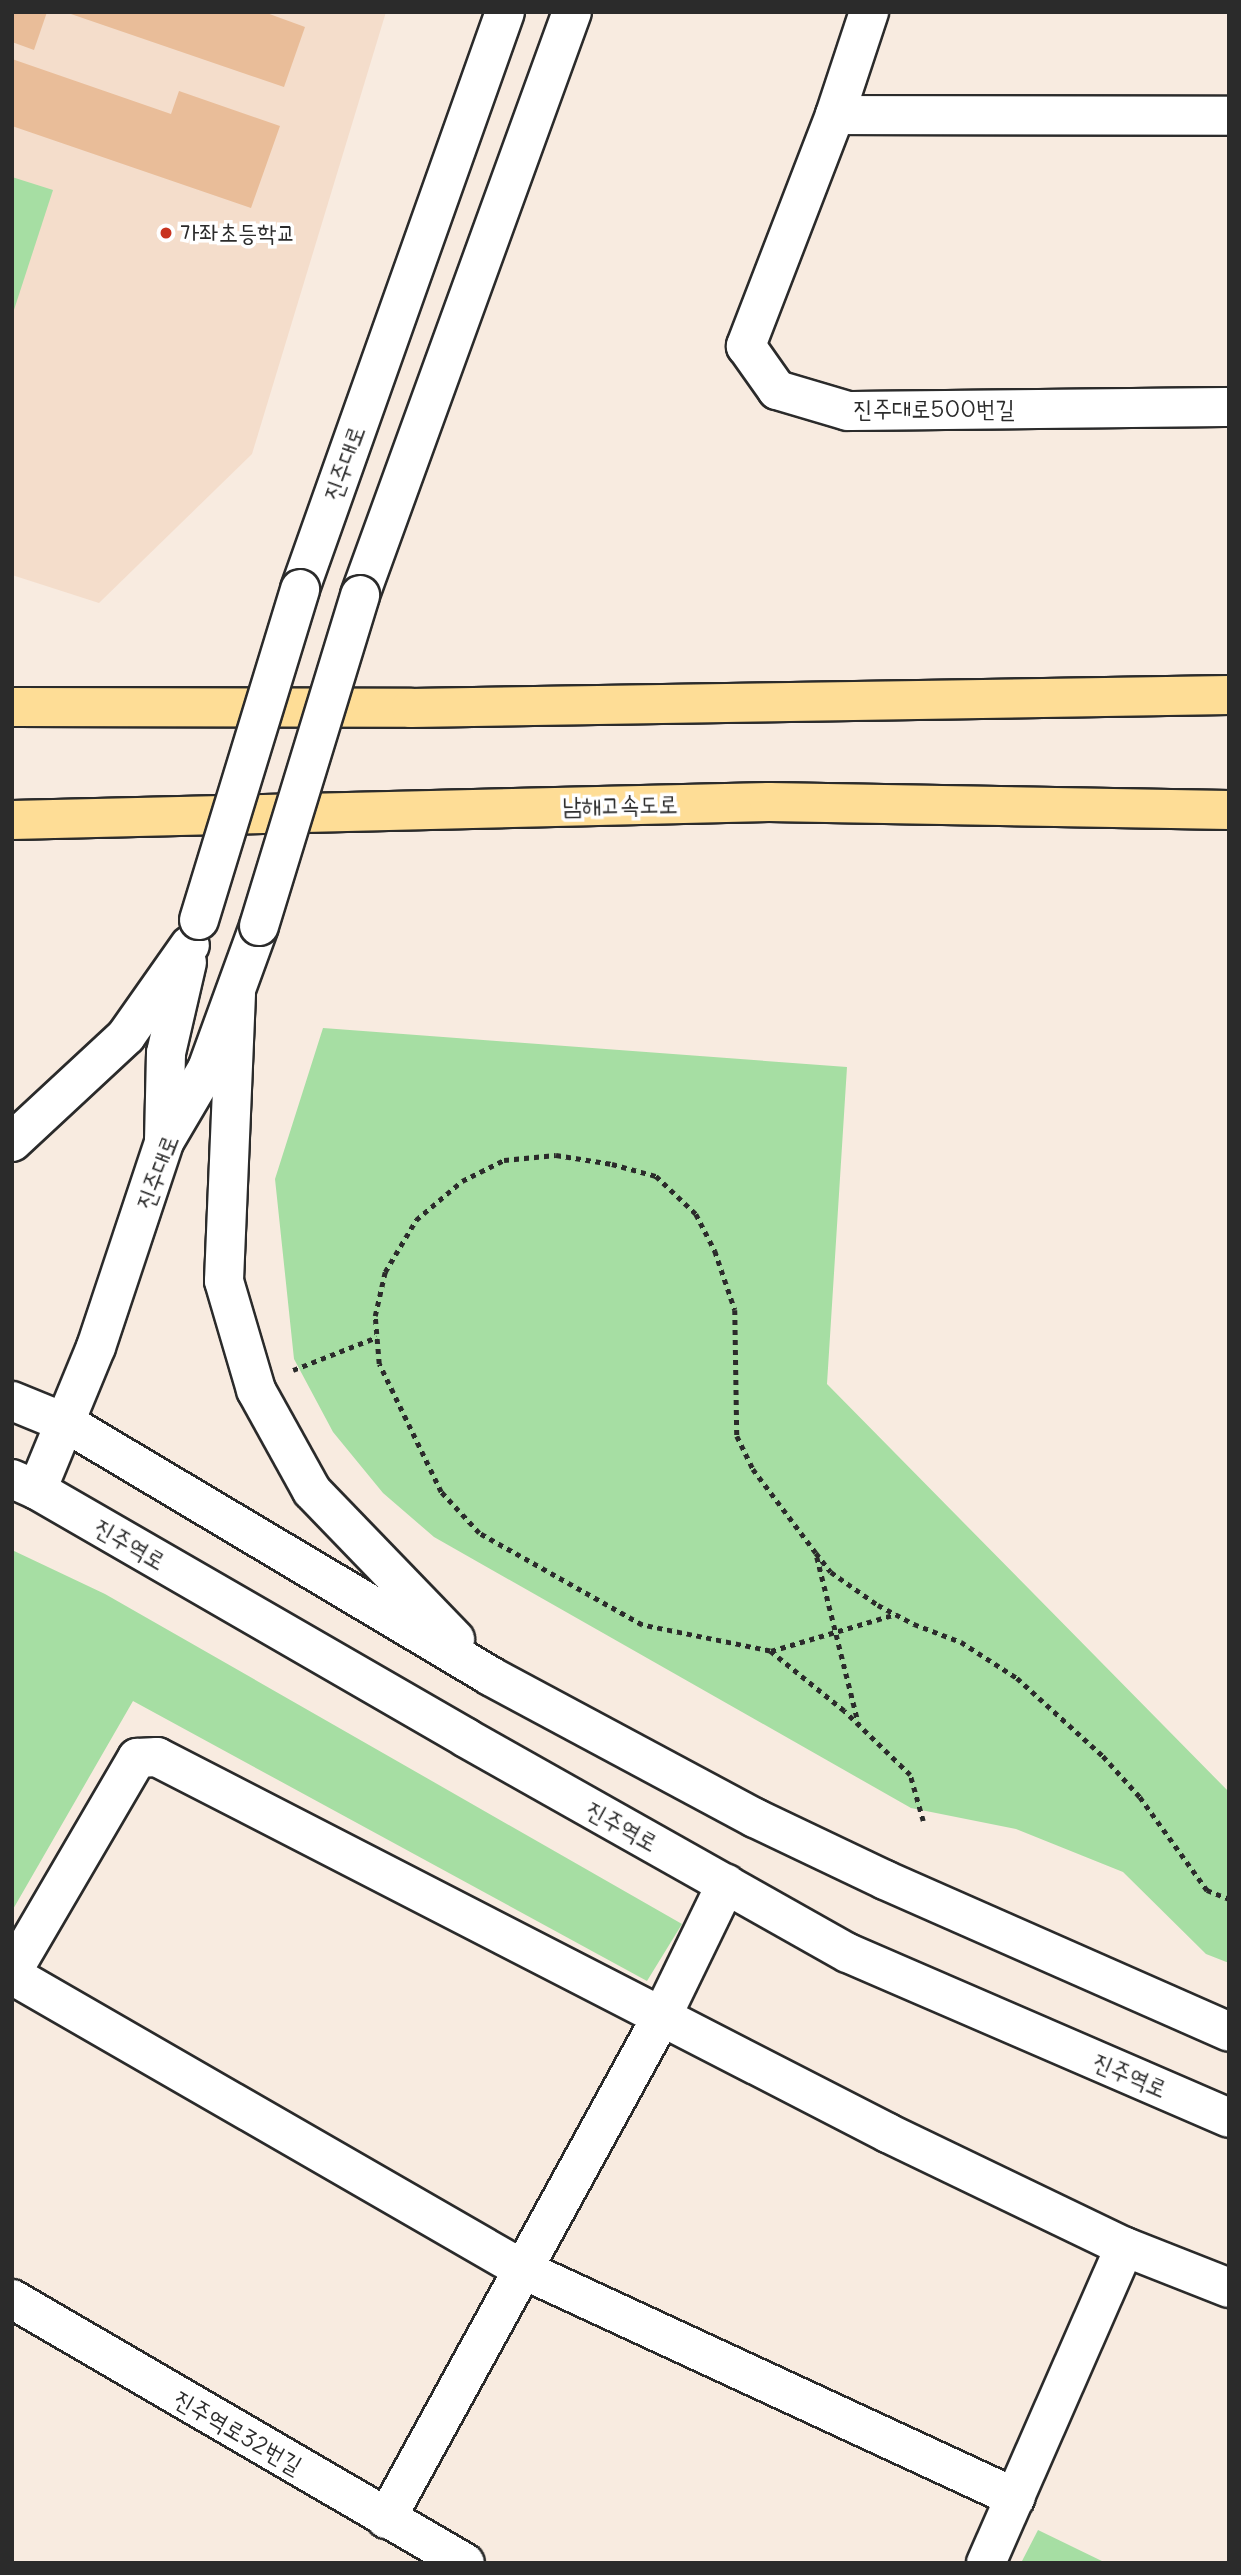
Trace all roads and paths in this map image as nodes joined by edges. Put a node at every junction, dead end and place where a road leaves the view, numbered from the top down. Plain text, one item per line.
1 (505, 12) edge
2 (572, 12) edge
3 (869, 12) edge
4 (835, 115) junction
5 (1229, 116) edge
6 (1229, 407) edge
7 (1229, 695) edge
8 (12, 707) edge
9 (1229, 810) edge
10 (12, 820) edge
11 (195, 932) junction
12 (236, 994) junction
13 (12, 1142) edge
14 (164, 1143) junction
15 (377, 1337) junction
16 (291, 1371) dead end
17 (12, 1401) edge
18 (65, 1423) junction
19 (25, 1485) edge
20 (816, 1553) junction
21 (896, 1614) junction
22 (836, 1632) junction
23 (770, 1651) junction
24 (490, 1675) junction
25 (859, 1726) junction
26 (923, 1821) dead end
27 (726, 1884) junction
28 (1229, 1899) edge
29 (12, 1974) edge
30 (662, 2016) junction
31 (1229, 2032) edge
32 (1229, 2118) edge
33 (1125, 2247) junction
34 (522, 2269) junction
35 (1229, 2288) edge
36 (12, 2299) edge
37 (1016, 2498) junction
38 (386, 2519) junction
39 (465, 2563) edge
40 (986, 2563) edge

1 - 11 street, 진주대로, bridge
2 - 12 street, 진주대로, bridge
3 - 4 street, 진주대로500번길
4 - 5 street
4 - 6 street, 진주대로500번길
7 - 8 highway
9 - 10 highway, 남해고속도로
11 - 13 street
11 - 14 street
12 - 14 street, 진주대로
12 - 24 street
14 - 18 street, 진주대로
15 - 16 path
15 - 20 path
15 - 23 path
17 - 18 street
18 - 19 street, 진주대로
18 - 24 street
19 - 27 street, 진주역로
20 - 21 path
20 - 22 path
21 - 22 path
21 - 28 path
22 - 23 path
22 - 25 path
23 - 25 path
24 - 31 street
25 - 26 path
27 - 30 street
27 - 32 street, 진주역로
29 - 30 street
29 - 34 street
30 - 33 street
30 - 34 street
33 - 35 street
33 - 37 street
34 - 37 street
34 - 38 street
36 - 38 street, 진주역로32번길
37 - 40 street
38 - 39 street, 진주역로32번길

